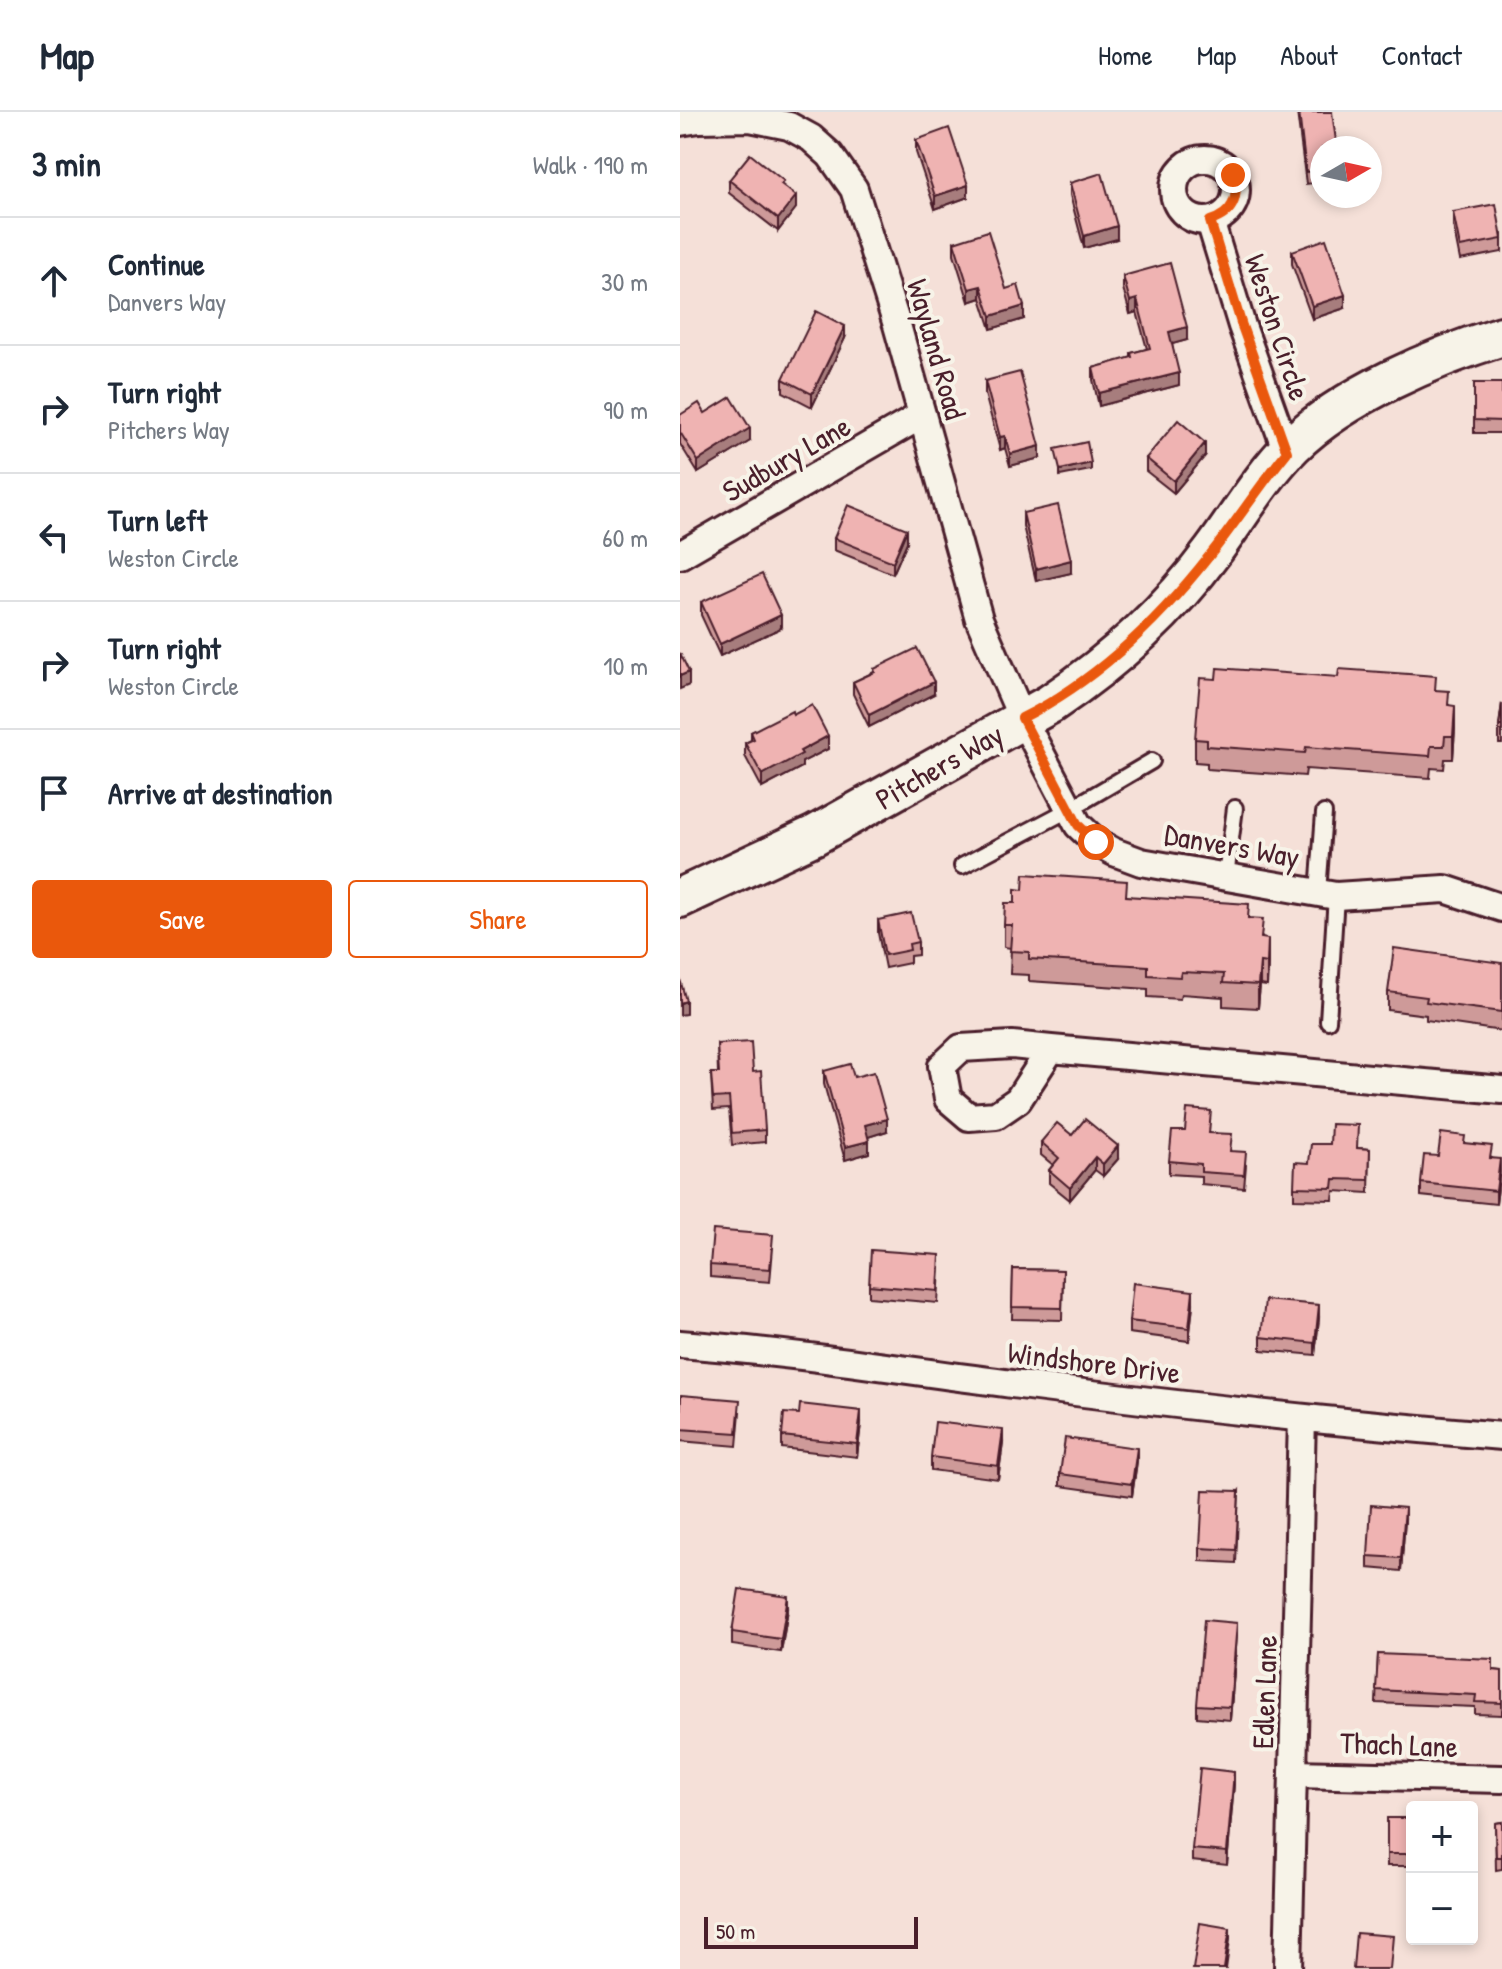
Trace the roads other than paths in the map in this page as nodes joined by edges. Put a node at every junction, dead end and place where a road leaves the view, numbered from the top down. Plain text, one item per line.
1 (680, 122) edge
2 (1210, 221) dead end
3 (1502, 336) edge
4 (922, 415) junction
5 (1287, 452) junction
6 (680, 555) edge
7 (1022, 718) junction
8 (1152, 761) dead end
9 (1235, 808) dead end
10 (1070, 809) junction
11 (1324, 813) dead end
12 (962, 866) dead end
13 (1226, 876) junction
14 (1327, 894) junction
15 (680, 898) edge
16 (1502, 908) edge
17 (1328, 1021) dead end
18 (1051, 1049) dead end
19 (1502, 1090) edge
20 (680, 1344) edge
21 (1302, 1418) junction
22 (1502, 1436) edge
23 (1294, 1774) junction
24 (1502, 1779) edge
25 (1288, 1969) edge

1 - 4 street, Wayland Road
2 - 5 street, Weston Circle
3 - 5 main road, Pitchers Way
4 - 6 street, Sudbury Lane
4 - 7 street, Wayland Road
5 - 7 main road, Pitchers Way
7 - 10 street, Danvers Way
7 - 15 main road, Pitchers Way
8 - 10 lane
9 - 13 lane
10 - 12 lane
10 - 13 street, Danvers Way
11 - 14 lane
13 - 14 street, Danvers Way
14 - 16 street, Danvers Way
14 - 17 lane
18 - 19 street
20 - 21 street, Windshore Drive
21 - 22 street, Windshore Drive
21 - 23 street, Edlen Lane
23 - 24 street, Thach Lane
23 - 25 street, Edlen Lane

